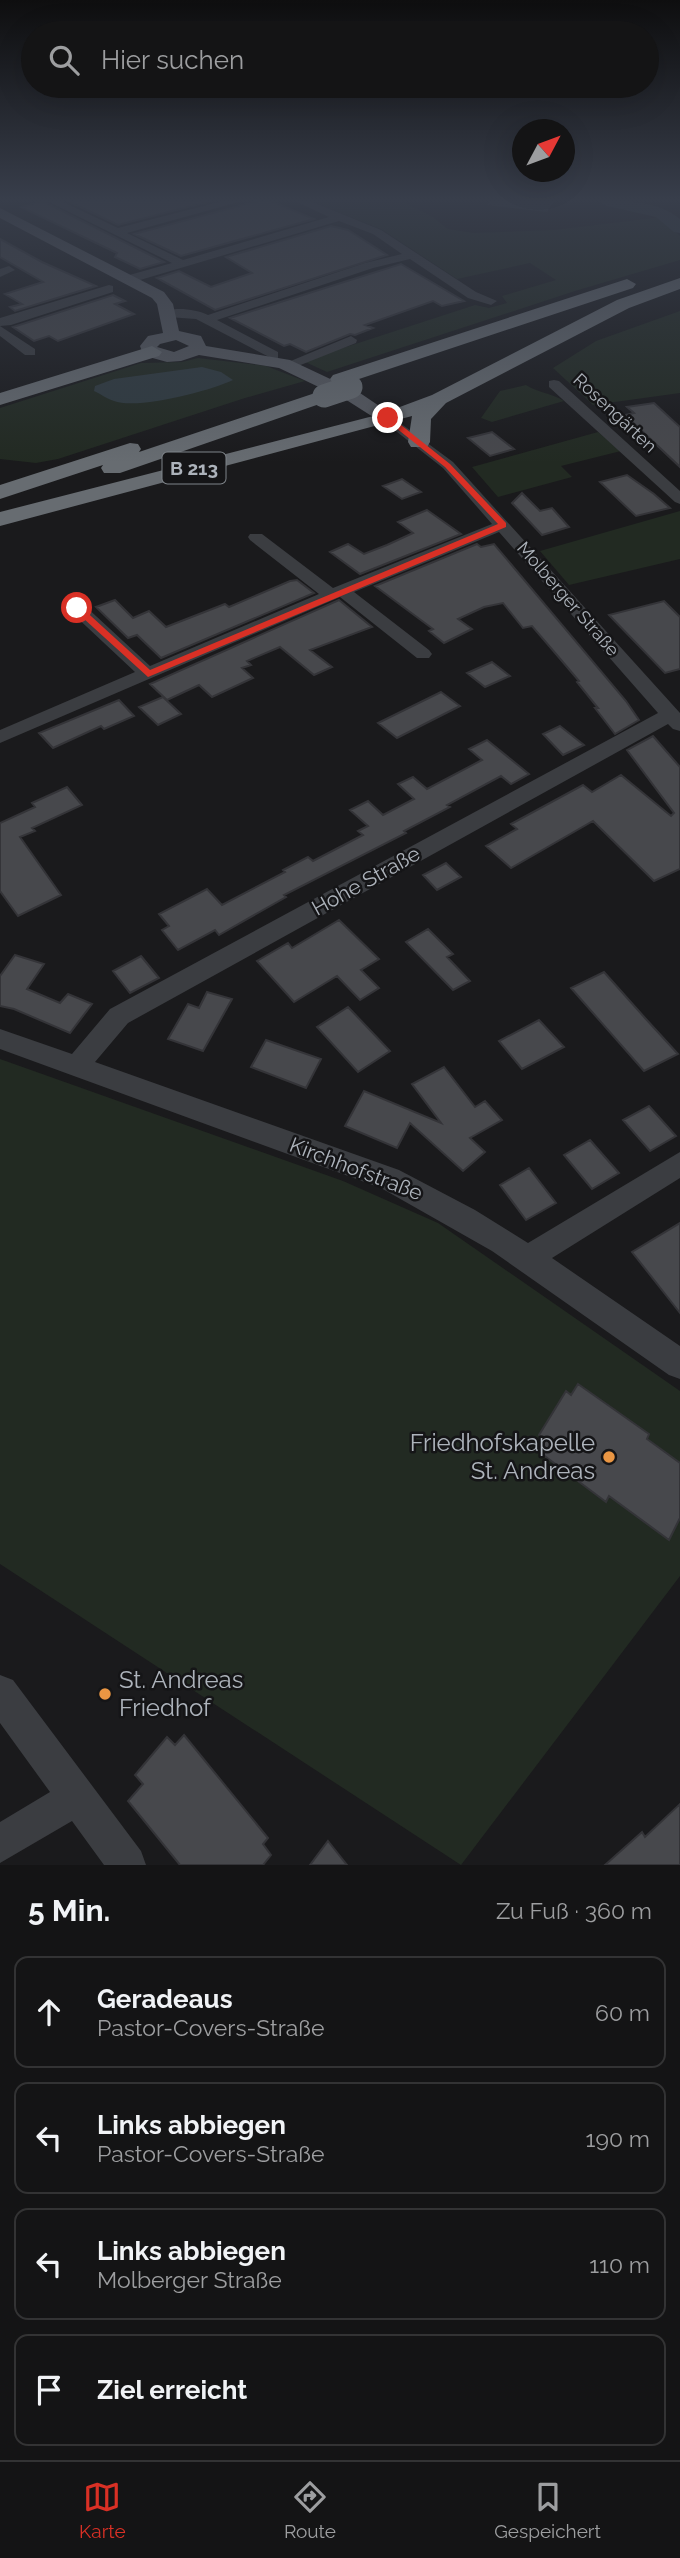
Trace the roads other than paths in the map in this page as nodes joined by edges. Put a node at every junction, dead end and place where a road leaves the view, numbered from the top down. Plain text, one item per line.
1 (146, 288) edge
2 (300, 288) edge
3 (461, 288) edge
4 (621, 288) edge
5 (654, 288) edge
6 (661, 288) edge
7 (109, 289) dead end
8 (491, 300) dead end
9 (168, 313) junction
10 (207, 319) junction
11 (0, 322) edge
12 (0, 330) edge
13 (172, 335) junction
14 (351, 340) dead end
15 (196, 349) junction
16 (30, 352) dead end
17 (152, 352) junction
18 (281, 360) junction
19 (346, 382) junction
20 (554, 384) dead end
21 (318, 392) junction
22 (439, 399) junction
23 (0, 400) edge
24 (388, 418) junction
25 (173, 434) junction
26 (419, 442) junction
27 (10, 469) dead end
28 (0, 492) edge
29 (680, 499) edge
30 (0, 505) edge
31 (0, 519) edge
32 (503, 525) junction
33 (256, 537) dead end
34 (337, 593) junction
35 (77, 608) dead end
36 (423, 654) dead end
37 (148, 674) junction
38 (675, 720) edge
39 (0, 737) edge
40 (0, 1039) edge
41 (77, 1066) junction
42 (680, 1164) edge
43 (526, 1259) junction
44 (680, 1364) edge
45 (0, 1693) edge
46 (75, 1798) junction
47 (0, 1844) edge
48 (127, 1865) edge

1 - 9 main road
2 - 10 street
3 - 8 street
4 - 19 highway, B 213
5 - 19 highway, B 213
6 - 22 highway, B 213
7 - 11 street
9 - 10 street, Molberger Straße
9 - 13 main road
10 - 18 street, Molberger Straße
12 - 16 street
13 - 15 main road
13 - 17 main road
14 - 18 street
15 - 17 main road
15 - 18 main road, Molberger Straße
17 - 23 highway
18 - 24 main road, Molberger Straße
19 - 21 highway, B 213, bridge
20 - 29 street, Rosengärten
21 - 25 highway, B 213
21 - 30 highway, B 213
22 - 24 highway, B 213
22 - 26 highway, B 213
24 - 26 street, Molberger Straße
24 - 31 highway, B 213
25 - 27 highway, B 213
25 - 28 highway, B 213
26 - 32 street, Molberger Straße
32 - 34 street
32 - 38 street, Molberger Straße
33 - 34 street
34 - 36 street
34 - 37 street
35 - 37 street
37 - 39 street
38 - 41 street, Hohe Straße
40 - 41 street, Kirchhofstraße
41 - 43 street, Kirchhofstraße
42 - 43 street
43 - 44 street, Kirchhofstraße
45 - 46 street
46 - 47 street
46 - 48 street

